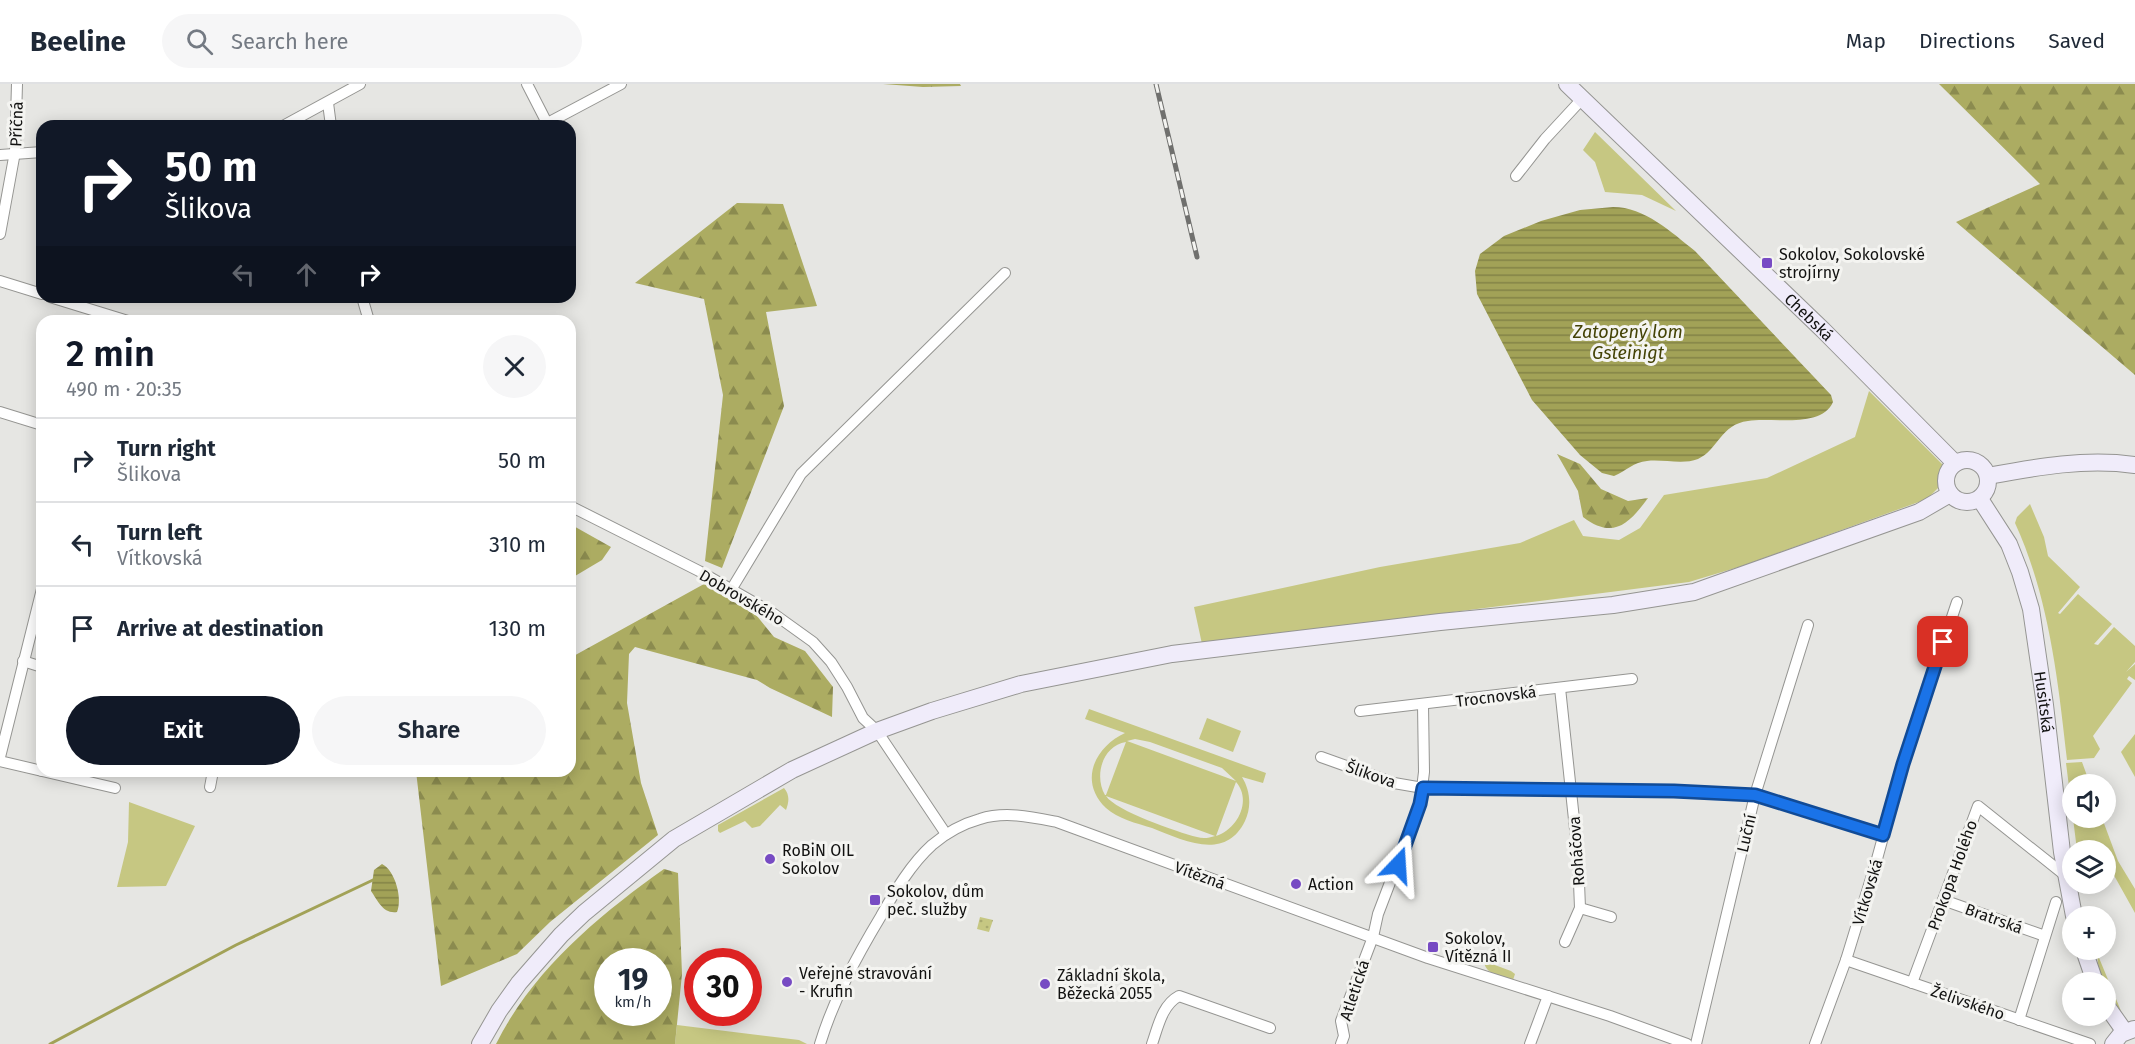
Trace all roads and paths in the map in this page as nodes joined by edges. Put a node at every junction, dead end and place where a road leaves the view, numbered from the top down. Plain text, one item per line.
1 (17, 84) edge
2 (527, 84) edge
3 (621, 84) edge
4 (1567, 84) edge
5 (354, 86) edge
6 (1582, 99) junction
7 (328, 103) junction
8 (295, 120) edge
9 (330, 120) edge
10 (543, 120) edge
11 (554, 120) edge
12 (15, 152) junction
13 (36, 152) edge
14 (0, 155) edge
15 (1516, 176) dead end
16 (0, 234) edge
17 (1005, 273) dead end
18 (0, 281) edge
19 (36, 292) edge
20 (66, 303) edge
21 (98, 315) edge
22 (0, 412) edge
23 (36, 423) edge
24 (1955, 464) junction
25 (2135, 465) edge
26 (1988, 476) junction
27 (1950, 494) junction
28 (1980, 498) junction
29 (576, 509) edge
30 (731, 590) junction
31 (1957, 602) dead end
32 (36, 611) edge
33 (1808, 625) dead end
34 (22, 661) junction
35 (36, 665) edge
36 (1632, 679) dead end
37 (1560, 687) junction
38 (1423, 705) junction
39 (1360, 711) dead end
40 (877, 731) junction
41 (0, 757) edge
42 (1321, 757) dead end
43 (0, 761) edge
44 (36, 770) edge
45 (68, 777) edge
46 (212, 777) edge
47 (210, 787) dead end
48 (115, 788) dead end
49 (1423, 788) junction
50 (1571, 789) junction
51 (1755, 795) junction
52 (946, 834) junction
53 (1883, 835) junction
54 (2062, 842) edge
55 (2062, 873) edge
56 (1943, 900) junction
57 (2056, 902) dead end
58 (1580, 908) junction
59 (1611, 917) dead end
60 (2045, 936) junction
61 (1373, 937) junction
62 (1565, 942) dead end
63 (1846, 960) junction
64 (1912, 983) junction
65 (1548, 996) junction
66 (2019, 1020) junction
67 (2116, 1022) edge
68 (1270, 1028) dead end
69 (2124, 1035) edge
70 (480, 1044) edge
71 (820, 1044) edge
72 (1152, 1044) edge
73 (1341, 1044) edge
74 (1530, 1044) edge
75 (1687, 1044) edge
76 (1696, 1044) edge
77 (1815, 1044) edge
78 (2090, 1044) edge

1 - 12 street, Příčná
2 - 10 street
3 - 11 street
4 - 6 main road, Chebská
5 - 7 street
6 - 15 street
6 - 24 main road, Chebská
7 - 8 street
7 - 9 street
12 - 13 street
12 - 14 street
12 - 16 street, Příčná
17 - 30 street
18 - 19 street
20 - 21 street
22 - 23 street
24 - 26 main road
24 - 27 main road
25 - 26 main road
26 - 28 main road
27 - 28 main road
27 - 40 main road
28 - 54 main road, Husitská
29 - 30 street, Dobrovského
30 - 40 street, Dobrovského
31 - 53 street, Vítkovská
32 - 34 street
33 - 51 street, Luční
34 - 35 street
34 - 41 street
36 - 37 street, Trocnovská
37 - 38 street, Trocnovská
37 - 50 street, Roháčova
38 - 39 street, Trocnovská
38 - 49 street, Atletická
40 - 52 street, Dobrovského
40 - 70 main road
42 - 49 street, Šlikova
43 - 44 street
45 - 48 street
46 - 47 street
49 - 50 street, Šlikova
49 - 61 street, Atletická
50 - 51 street, Šlikova
50 - 58 street, Roháčova
51 - 53 street, Šlikova
51 - 76 street, Luční
52 - 61 street, Vítězná
52 - 71 street, Vítězná
53 - 63 street, Vítkovská
55 - 56 street, Prokopa Holého
56 - 60 street, Bratrská
56 - 64 street, Prokopa Holého
57 - 60 street
58 - 59 street, Roháčova
58 - 62 street, Roháčova
60 - 66 street
61 - 65 street, Vítězná
61 - 73 street, Atletická
63 - 64 street, Želivského
63 - 77 street, Vítkovská
64 - 66 street, Želivského
65 - 74 street
65 - 75 street, Vítězná
66 - 78 street, Želivského
67 - 69 main road
68 - 72 street

